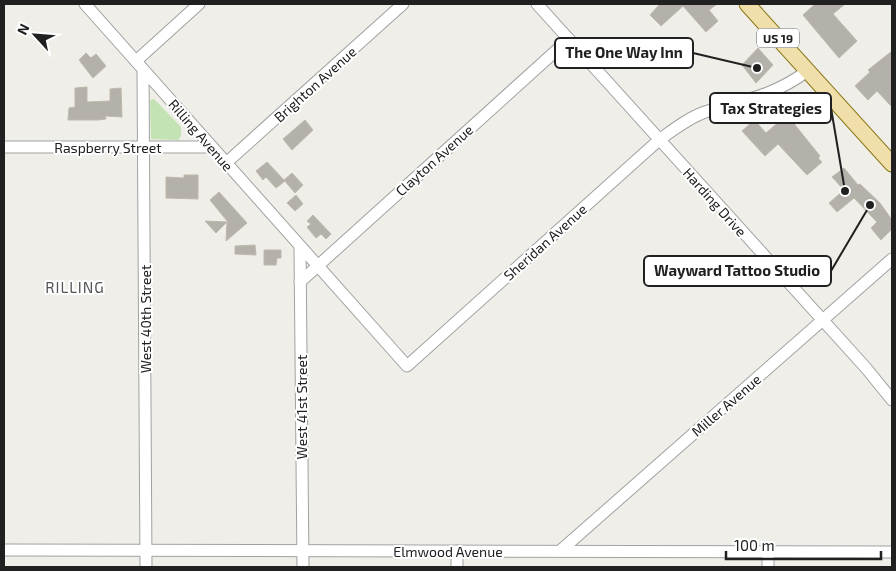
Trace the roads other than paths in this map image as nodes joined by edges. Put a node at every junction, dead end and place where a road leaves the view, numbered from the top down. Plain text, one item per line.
1 (85, 4) edge
2 (199, 4) edge
3 (403, 4) edge
4 (537, 4) edge
5 (747, 4) edge
6 (569, 39) junction
7 (140, 66) junction
8 (807, 71) junction
9 (659, 140) junction
10 (4, 147) edge
11 (144, 147) junction
12 (212, 147) junction
13 (226, 163) junction
14 (892, 164) edge
15 (300, 248) junction
16 (892, 259) edge
17 (317, 266) junction
18 (300, 282) junction
19 (823, 320) junction
20 (892, 400) edge
21 (4, 550) edge
22 (302, 550) junction
23 (560, 550) junction
24 (145, 551) junction
25 (457, 551) junction
26 (768, 552) junction
27 (892, 552) edge
28 (146, 567) edge
29 (302, 567) edge
30 (457, 567) edge
31 (768, 567) edge

1 - 7 street, Rilling Avenue
2 - 7 street
3 - 13 street, Brighton Avenue
4 - 6 street, Harding Drive
5 - 8 main road, US 19
6 - 9 street, Harding Drive
6 - 17 street, Clayton Avenue
7 - 11 street, West 40th Street
7 - 12 street, Rilling Avenue
8 - 9 street, Sheridan Avenue
8 - 14 main road, US 19
9 - 17 street, Sheridan Avenue
9 - 19 street, Harding Drive
10 - 11 street, Raspberry Street
11 - 12 street, Raspberry Street
11 - 24 street, West 40th Street
12 - 13 street, Rilling Avenue
13 - 15 street, Rilling Avenue
15 - 17 street, Rilling Avenue
15 - 18 street, West 41st Street
16 - 19 street, Miller Avenue
17 - 18 street, Clayton Avenue
18 - 22 street, West 41st Street
19 - 20 street, Harding Drive
19 - 23 street, Miller Avenue
21 - 24 street, Elmwood Avenue
22 - 24 street, Elmwood Avenue
22 - 25 street, Elmwood Avenue
22 - 29 street, West 41st Street
23 - 25 street, Elmwood Avenue
23 - 26 street, Elmwood Avenue
24 - 28 street, West 40th Street
25 - 30 street
26 - 27 street, Elmwood Avenue
26 - 31 street

